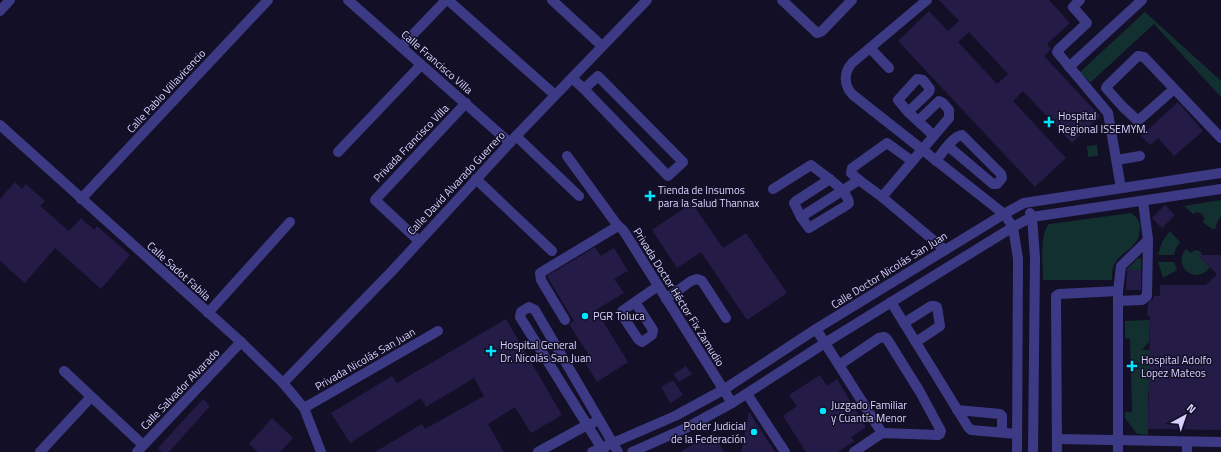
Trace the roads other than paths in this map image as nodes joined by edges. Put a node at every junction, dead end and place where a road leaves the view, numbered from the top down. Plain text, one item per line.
1 (10, 0) edge
2 (268, 0) edge
3 (348, 0) edge
4 (447, 0) edge
5 (552, 0) edge
6 (647, 0) edge
7 (782, 0) edge
8 (852, 0) edge
9 (927, 0) edge
10 (1080, 0) edge
11 (1140, 1) edge
12 (0, 11) edge
13 (602, 46) junction
14 (401, 47) junction
15 (870, 48) junction
16 (421, 64) junction
17 (1069, 67) junction
18 (889, 68) dead end
19 (572, 78) junction
20 (1174, 89) junction
21 (584, 90) junction
22 (555, 95) junction
23 (466, 103) junction
24 (908, 112) dead end
25 (918, 121) junction
26 (0, 125) edge
27 (933, 135) junction
28 (1221, 138) edge
29 (513, 140) junction
30 (948, 146) junction
31 (922, 149) junction
32 (338, 152) dead end
33 (567, 156) dead end
34 (1140, 156) dead end
35 (1117, 160) junction
36 (912, 161) junction
37 (936, 161) junction
38 (1221, 173) edge
39 (476, 179) junction
40 (830, 179) junction
41 (859, 180) junction
42 (1121, 188) junction
43 (773, 189) dead end
44 (1221, 189) edge
45 (843, 190) junction
46 (579, 196) dead end
47 (882, 197) junction
48 (81, 199) junction
49 (1143, 201) junction
50 (1024, 203) junction
51 (1004, 214) junction
52 (800, 217) junction
53 (1032, 217) junction
54 (290, 222) dead end
55 (618, 226) junction
56 (1013, 227) junction
57 (1148, 240) junction
58 (419, 241) junction
59 (945, 250) junction
60 (552, 251) dead end
61 (658, 286) junction
62 (1118, 296) junction
63 (666, 299) junction
64 (635, 302) dead end
65 (892, 302) junction
66 (208, 313) junction
67 (726, 318) dead end
68 (565, 320) dead end
69 (904, 323) junction
70 (816, 329) junction
71 (438, 331) dead end
72 (241, 342) junction
73 (916, 342) junction
74 (824, 343) junction
75 (839, 365) junction
76 (64, 371) dead end
77 (283, 383) junction
78 (723, 390) junction
79 (747, 394) junction
80 (91, 397) junction
81 (586, 397) junction
82 (732, 403) junction
83 (574, 404) junction
84 (304, 408) junction
85 (958, 410) junction
86 (600, 421) junction
87 (588, 425) junction
88 (1002, 432) junction
89 (882, 433) junction
90 (1017, 434) junction
91 (1057, 439) junction
92 (1118, 440) junction
93 (1221, 442) edge
94 (1187, 447) edge
95 (616, 448) edge
96 (140, 449) edge
97 (603, 450) edge
98 (40, 452) edge
99 (321, 452) edge
100 (538, 452) edge
101 (592, 452) edge
102 (632, 452) edge
103 (785, 452) edge
104 (854, 452) edge
105 (1017, 452) edge
106 (1033, 452) edge
107 (1057, 452) edge
108 (1118, 452) edge

1 - 12 street
2 - 48 street, Calle Pablo Villavicencio
3 - 14 street, Calle Francisco Villa
4 - 14 street
4 - 22 street
5 - 13 street
6 - 13 street, Calle David Alvarado Guerrero
7 - 8 street
9 - 15 street
10 - 17 street
11 - 17 street
13 - 19 street, Calle David Alvarado Guerrero
14 - 16 street, Calle Francisco Villa
15 - 18 street
15 - 31 street
16 - 23 street, Calle Francisco Villa
16 - 32 street
17 - 35 street
19 - 21 street
19 - 22 street, Calle David Alvarado Guerrero
20 - 20 street
20 - 28 street
21 - 21 street
22 - 29 street, Calle David Alvarado Guerrero
23 - 29 street, Calle Francisco Villa
23 - 58 street, Privada Francisco Villa
24 - 25 street
25 - 27 street
25 - 27 street
26 - 48 street, Calle Sadot Fabila
27 - 31 street
29 - 39 street, Calle David Alvarado Guerrero
29 - 46 street, Calle Francisco Villa
30 - 30 street
30 - 37 street
31 - 36 street
31 - 37 street
33 - 55 street
34 - 35 street
35 - 42 street
36 - 41 street
36 - 47 street
37 - 51 street
38 - 42 street, Calle Doctor Nicolás San Juan
39 - 58 street, Calle David Alvarado Guerrero
39 - 60 street
40 - 43 street
40 - 45 street
40 - 52 street
41 - 45 street
41 - 47 street
42 - 50 street, Calle Doctor Nicolás San Juan
44 - 49 street
45 - 52 street
45 - 52 street
47 - 59 street
48 - 66 street, Calle Sadot Fabila
49 - 53 street
49 - 57 street
50 - 51 street, Calle Doctor Nicolás San Juan
50 - 53 street
51 - 56 street
51 - 59 street, Calle Doctor Nicolás San Juan
53 - 56 street
53 - 106 street
54 - 66 street
55 - 61 street, Privada Doctor Héctor Fix Zamudio
55 - 68 street, Privada Doctor Héctor Fix Zamudio
56 - 65 street
56 - 90 street
57 - 62 street
57 - 62 street
58 - 77 street, Calle David Alvarado Guerrero
59 - 70 street, Calle Doctor Nicolás San Juan
61 - 63 street, Privada Doctor Héctor Fix Zamudio
61 - 64 street
62 - 91 street
62 - 92 street
63 - 67 street
63 - 78 street, Privada Doctor Héctor Fix Zamudio
65 - 69 street
65 - 74 street
66 - 72 street, Calle Sadot Fabila
69 - 73 street
69 - 73 street
70 - 74 street
70 - 78 street, Calle Doctor Nicolás San Juan
71 - 84 street, Privada Nicolás San Juan
72 - 77 street, Calle Sadot Fabila
72 - 96 street, Calle Salvador Alvarado
73 - 85 street
74 - 75 street
74 - 79 street
75 - 89 street
75 - 89 street
76 - 80 street
77 - 84 street, Calle Sadot Fabila
78 - 82 street, Privada Doctor Héctor Fix Zamudio
78 - 95 street, Calle Doctor Nicolás San Juan
79 - 82 street
79 - 103 street
80 - 96 street
80 - 98 street
81 - 83 street
81 - 83 street
81 - 86 street
82 - 102 street
83 - 87 street
84 - 99 street, Calle Sadot Fabila
85 - 88 street
85 - 88 street
86 - 87 street
86 - 95 street
87 - 97 street
87 - 100 street
88 - 90 street
89 - 104 street
90 - 105 street
91 - 92 street
91 - 107 street
92 - 94 street
92 - 108 street
93 - 94 street
95 - 97 street, Calle Doctor Nicolás San Juan
97 - 101 street, Calle Doctor Nicolás San Juan

